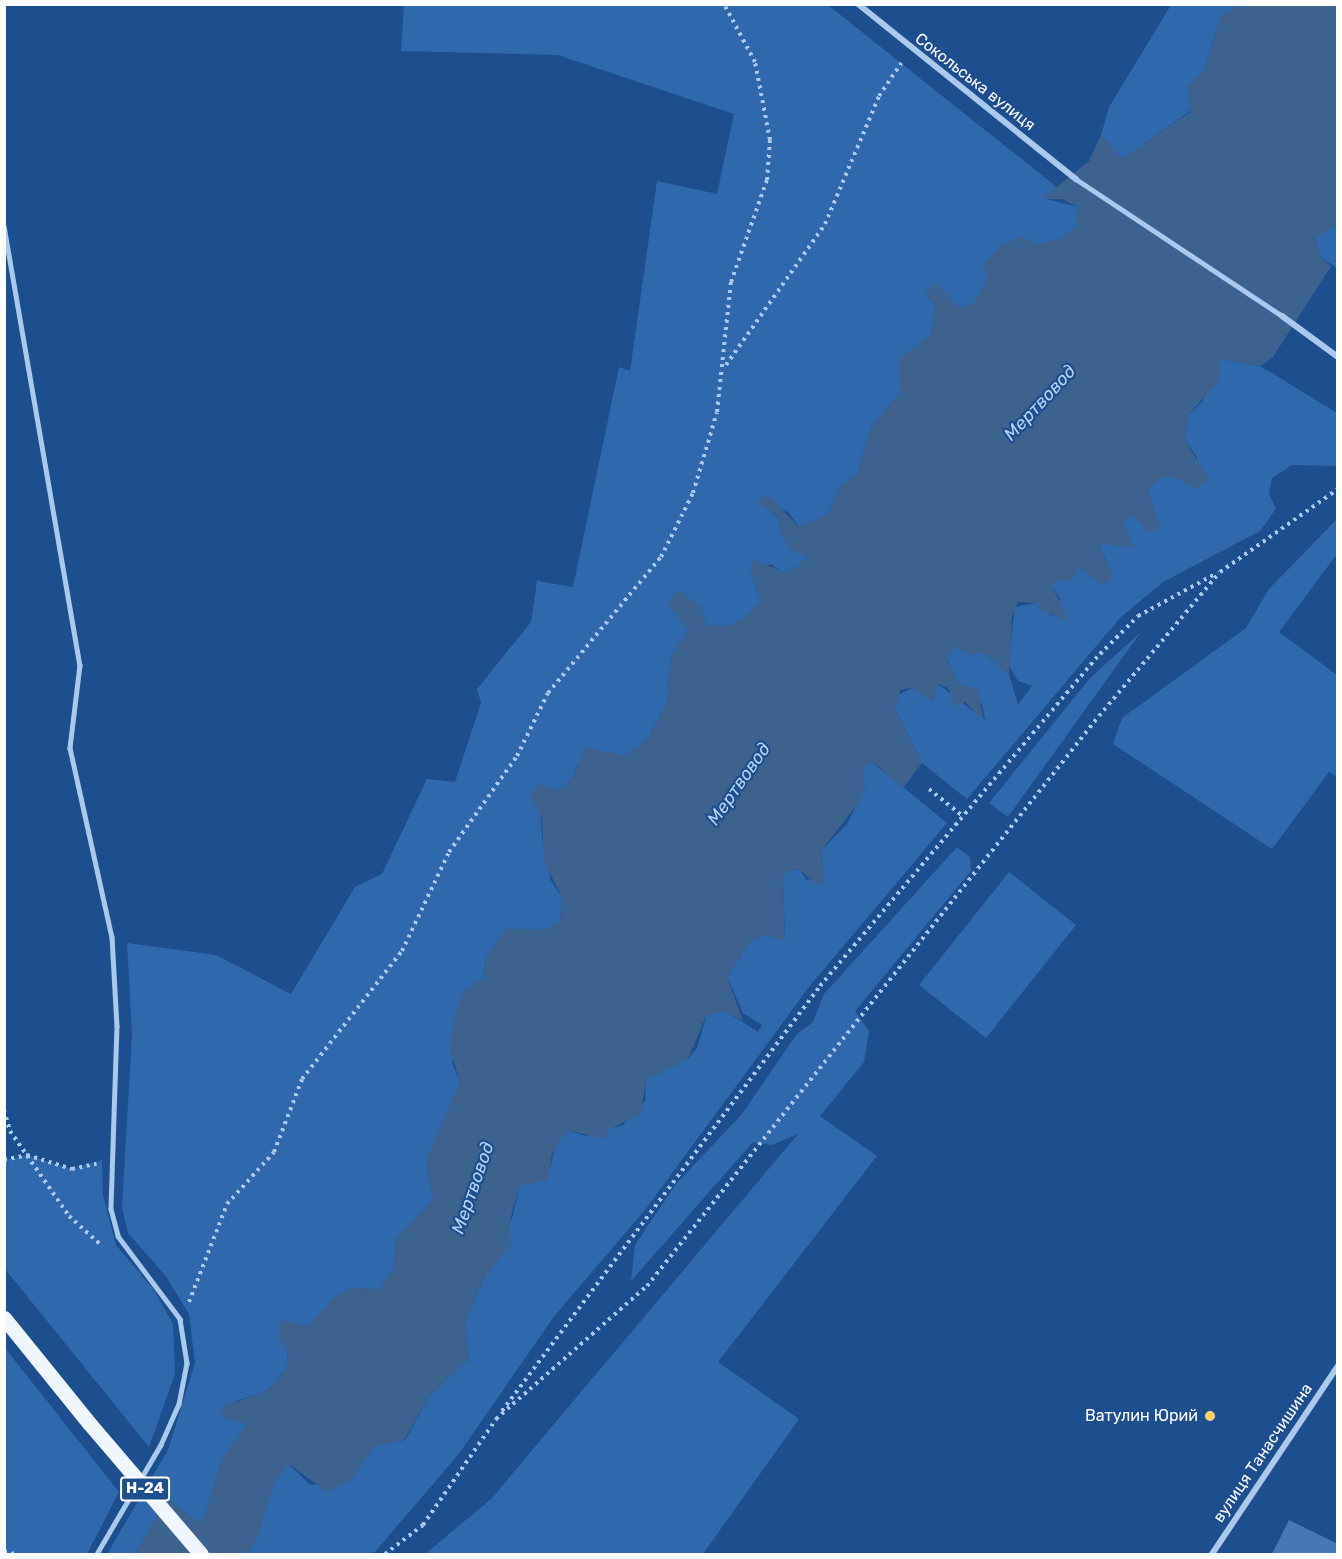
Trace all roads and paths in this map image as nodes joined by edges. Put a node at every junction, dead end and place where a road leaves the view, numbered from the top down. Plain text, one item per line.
1 (724, 4) edge
2 (858, 4) edge
3 (911, 49) junction
4 (1076, 179) joint
5 (4, 226) edge
6 (1282, 316) joint
7 (1338, 357) edge
8 (724, 369) junction
9 (1338, 489) edge
10 (1220, 572) junction
11 (929, 789) dead end
12 (964, 817) junction
13 (4, 1110) edge
14 (27, 1155) junction
15 (112, 1155) junction
16 (4, 1160) edge
17 (135, 1261) junction
18 (4, 1318) edge
19 (180, 1319) junction
20 (1338, 1366) edge
21 (496, 1419) junction
22 (4, 1551) edge
23 (15, 1554) edge
24 (97, 1554) edge
25 (201, 1554) edge
26 (385, 1554) edge
27 (1212, 1554) edge

1 - 8 path
2 - 3 street, Сокольська вулиця
3 - 4 street, Сокольська вулиця
3 - 8 path
4 - 6 lane
5 - 15 lane
6 - 7 street
8 - 19 path
9 - 10 path
10 - 12 path
10 - 21 path
11 - 12 path
12 - 21 path
13 - 14 path
14 - 15 path
14 - 16 path
14 - 17 path
15 - 17 lane
17 - 19 lane
18 - 25 main road, Н-24, bridge
19 - 24 lane
20 - 27 street, вулиця Танасчишина
21 - 26 path
22 - 23 path

